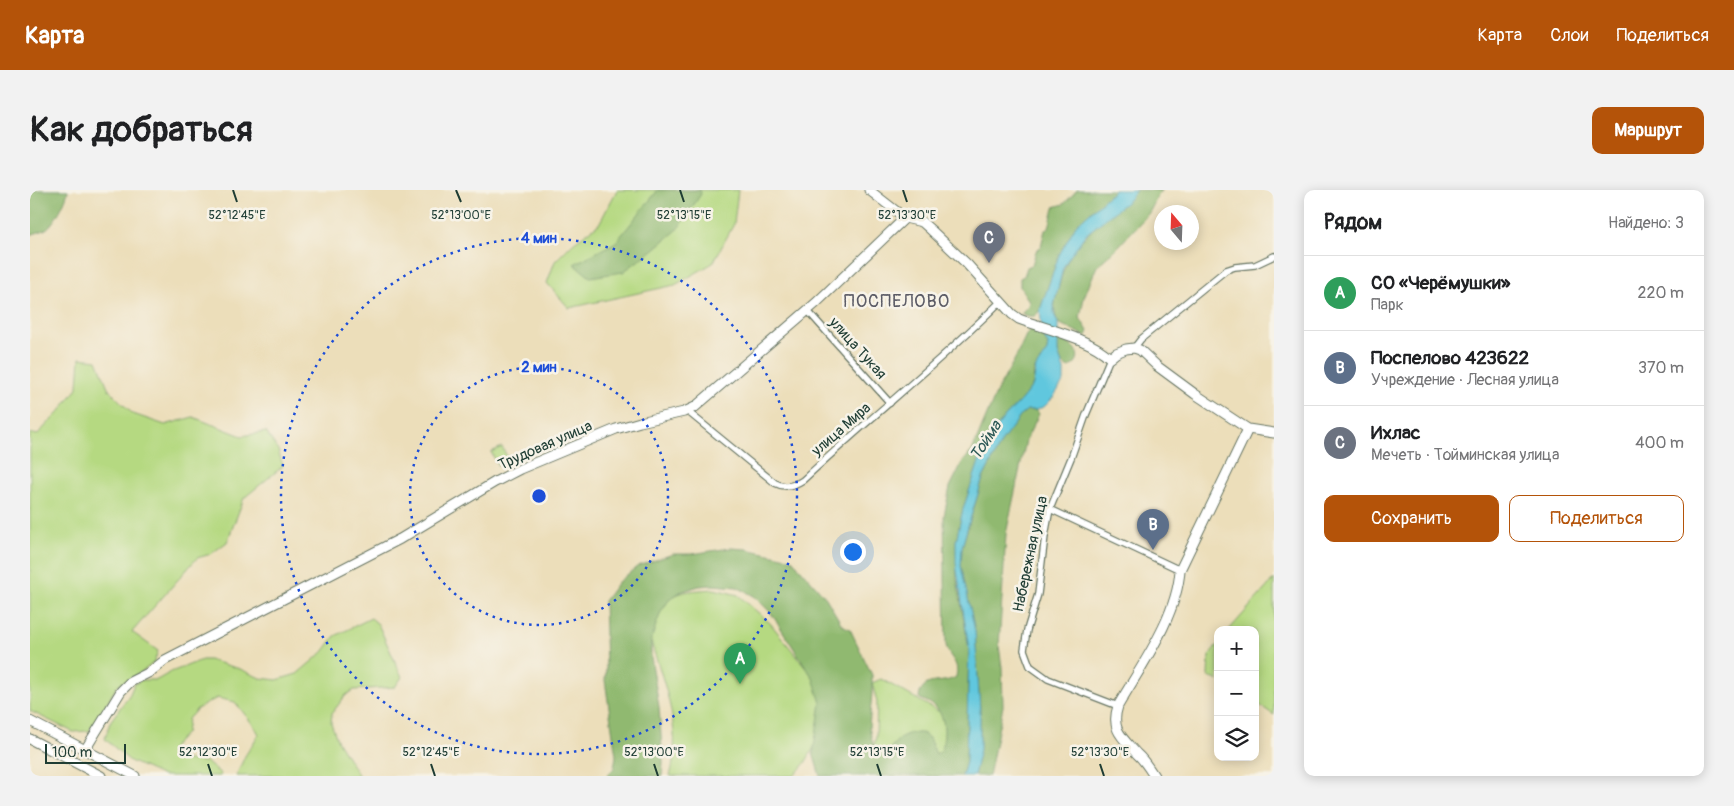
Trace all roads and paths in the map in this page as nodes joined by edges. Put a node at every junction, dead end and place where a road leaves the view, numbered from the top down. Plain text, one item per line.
1 (869, 190) edge
2 (905, 218) junction
3 (1274, 256) edge
4 (1001, 301) junction
5 (807, 310) junction
6 (1134, 348) junction
7 (1110, 358) junction
8 (890, 402) junction
9 (687, 411) junction
10 (1248, 429) junction
11 (1274, 433) edge
12 (1050, 509) junction
13 (1180, 570) junction
14 (1118, 706) junction
15 (30, 721) edge
16 (30, 739) edge
17 (85, 750) junction
18 (101, 776) edge
19 (135, 776) edge
20 (1154, 776) edge

1 - 2 street
2 - 4 street
2 - 5 street, Трудовая улица
3 - 6 street
4 - 7 street
4 - 8 street, улица Мира
5 - 8 street, улица Тукая
5 - 9 street, Трудовая улица
6 - 7 street
6 - 10 street
7 - 12 street, Набережная улица
8 - 9 street, улица Мира
9 - 17 street, Трудовая улица
10 - 11 street
10 - 13 street
12 - 13 street
12 - 14 street, Набережная улица
13 - 14 street
14 - 20 street
15 - 17 street
16 - 18 street
17 - 19 street

